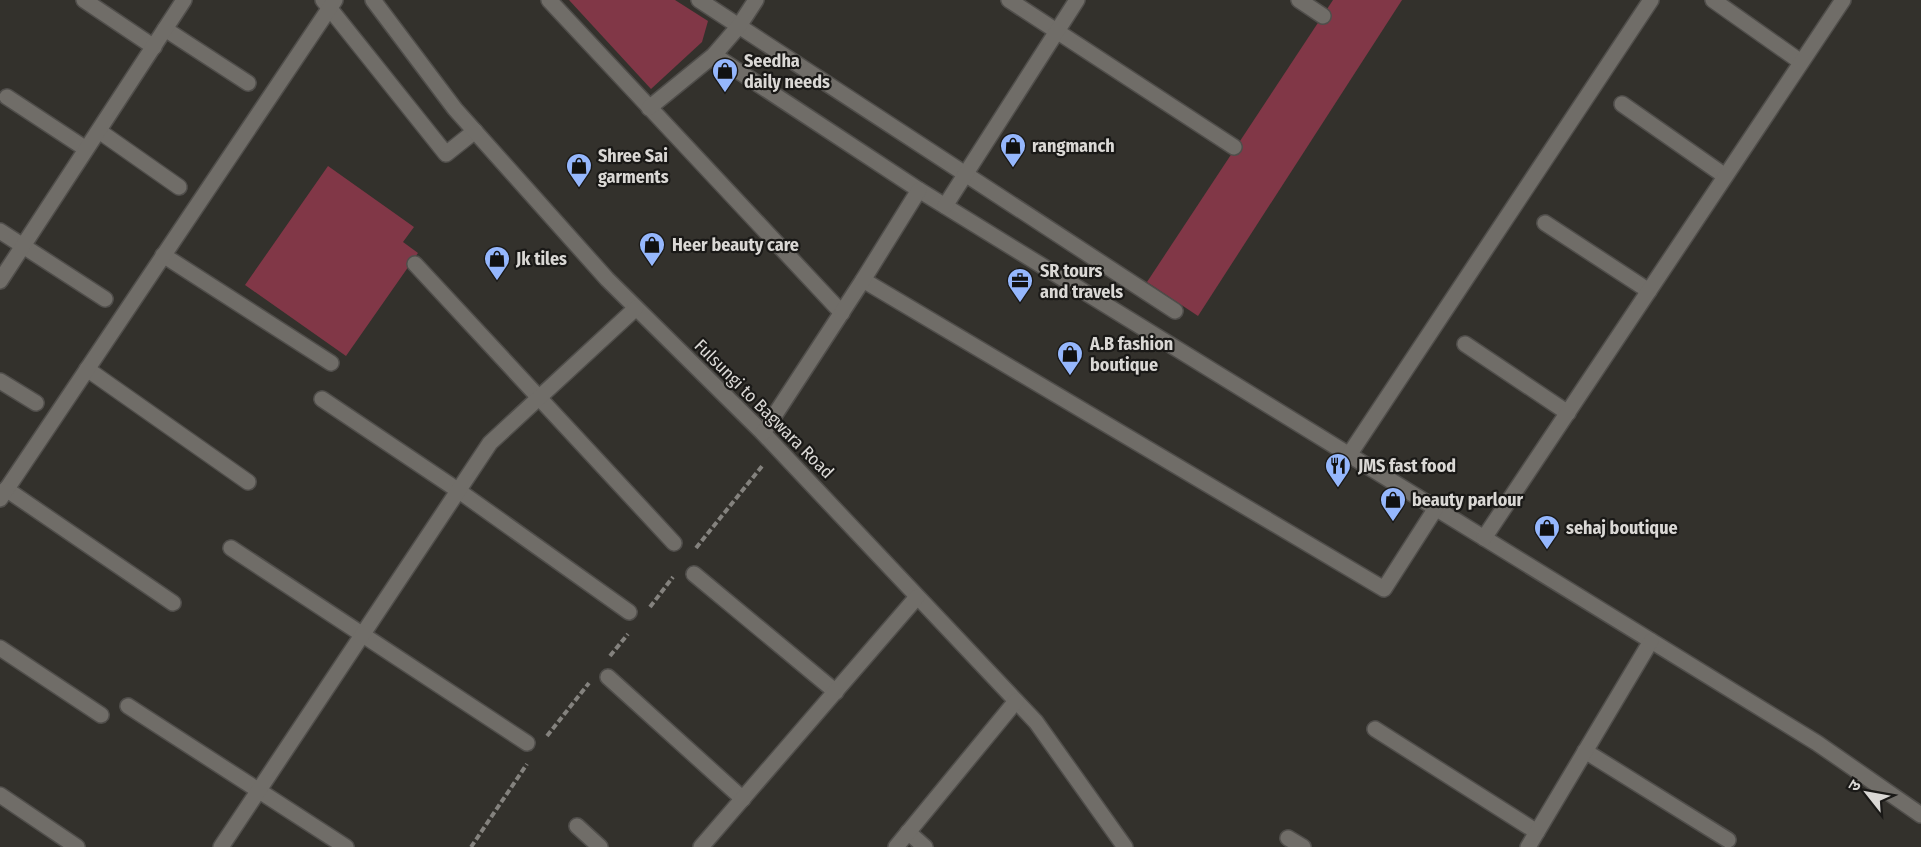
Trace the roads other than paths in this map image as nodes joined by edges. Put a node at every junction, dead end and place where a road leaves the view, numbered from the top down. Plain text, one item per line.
1 (84, 0) edge
2 (184, 0) edge
3 (373, 0) edge
4 (549, 0) edge
5 (699, 0) edge
6 (756, 0) edge
7 (1009, 0) edge
8 (1077, 0) edge
9 (1299, 0) edge
10 (1651, 0) edge
11 (1713, 0) edge
12 (1843, 0) edge
13 (329, 2) edge
14 (1323, 16) dead end
15 (739, 26) junction
16 (165, 29) junction
17 (1057, 32) junction
18 (154, 47) junction
19 (714, 55) junction
20 (1801, 62) junction
21 (248, 83) dead end
22 (7, 97) dead end
23 (1622, 104) dead end
24 (649, 108) junction
25 (99, 131) junction
26 (475, 131) junction
27 (1234, 147) dead end
28 (86, 149) junction
29 (966, 174) junction
30 (1725, 176) junction
31 (179, 187) dead end
32 (919, 190) junction
33 (945, 206) junction
34 (1545, 223) dead end
35 (0, 231) edge
36 (23, 246) junction
37 (163, 255) junction
38 (415, 264) dead end
39 (863, 280) junction
40 (0, 281) edge
41 (1649, 291) junction
42 (105, 299) dead end
43 (636, 308) junction
44 (1174, 311) dead end
45 (842, 313) junction
46 (1465, 344) dead end
47 (332, 363) dead end
48 (87, 369) junction
49 (0, 381) edge
50 (322, 399) dead end
51 (538, 399) junction
52 (36, 403) dead end
53 (1568, 413) junction
54 (763, 433) junction
55 (1349, 455) junction
56 (248, 482) dead end
57 (459, 491) junction
58 (3, 494) edge
59 (1436, 508) junction
60 (1484, 538) junction
61 (674, 543) dead end
62 (231, 548) dead end
63 (687, 572) road end
64 (917, 597) junction
65 (173, 603) dead end
66 (635, 618) road end
67 (362, 636) junction
68 (1651, 641) junction
69 (0, 648) edge
70 (607, 670) road end
71 (836, 692) junction
72 (1016, 701) junction
73 (128, 706) dead end
74 (101, 715) dead end
75 (1375, 729) dead end
76 (530, 750) road end
77 (1586, 751) junction
78 (258, 791) junction
79 (0, 795) edge
80 (743, 798) junction
81 (1921, 815) edge
82 (577, 826) dead end
83 (908, 832) junction
84 (1537, 832) junction
85 (1288, 838) dead end
86 (1728, 840) dead end
87 (77, 847) edge
88 (221, 847) edge
89 (346, 847) edge
90 (600, 847) edge
91 (701, 847) edge
92 (896, 847) edge
93 (925, 847) edge
94 (1125, 847) edge
95 (1303, 847) edge
96 (1528, 847) edge

1 - 18 street
2 - 16 street
3 - 26 street, Fulsungi to Bagwara Road
4 - 24 street
5 - 15 street
6 - 15 street
7 - 17 street
8 - 17 street
9 - 14 street
10 - 55 street
11 - 20 street
12 - 20 street
13 - 26 street
13 - 37 street
15 - 19 street
15 - 29 street
16 - 18 street
16 - 21 street
17 - 27 street
17 - 29 street
18 - 25 street
19 - 24 street
19 - 32 street
20 - 30 street
22 - 28 street
23 - 30 street
24 - 45 street
25 - 28 street
25 - 31 street
26 - 43 street, Fulsungi to Bagwara Road
28 - 36 street
29 - 33 street
29 - 44 street
30 - 41 street
32 - 33 street
32 - 39 street
33 - 55 street
34 - 41 street
35 - 36 street
36 - 40 street
36 - 42 street
37 - 47 street
37 - 48 street
38 - 51 street
39 - 45 street
39 - 59 street
41 - 53 street
43 - 51 street
43 - 54 street, Fulsungi to Bagwara Road
45 - 54 street
46 - 53 street
48 - 56 street
48 - 58 street
49 - 52 street
50 - 57 street
51 - 57 street
51 - 61 street
53 - 60 street
54 - 64 street, Fulsungi to Bagwara Road
55 - 59 street
57 - 66 street
57 - 67 street
58 - 65 street
59 - 60 street
60 - 68 street
62 - 67 street
63 - 71 street
64 - 71 street
64 - 72 street, Fulsungi to Bagwara Road
67 - 76 street
67 - 78 street
68 - 77 street
68 - 81 street
69 - 74 street
70 - 80 street
71 - 80 street
72 - 83 street
72 - 94 street, Fulsungi to Bagwara Road
73 - 78 street
75 - 84 street
77 - 84 street
77 - 86 street
78 - 88 street
78 - 89 street
79 - 87 street
80 - 91 street
82 - 90 street
83 - 92 street
83 - 93 street
84 - 96 street
85 - 95 street

